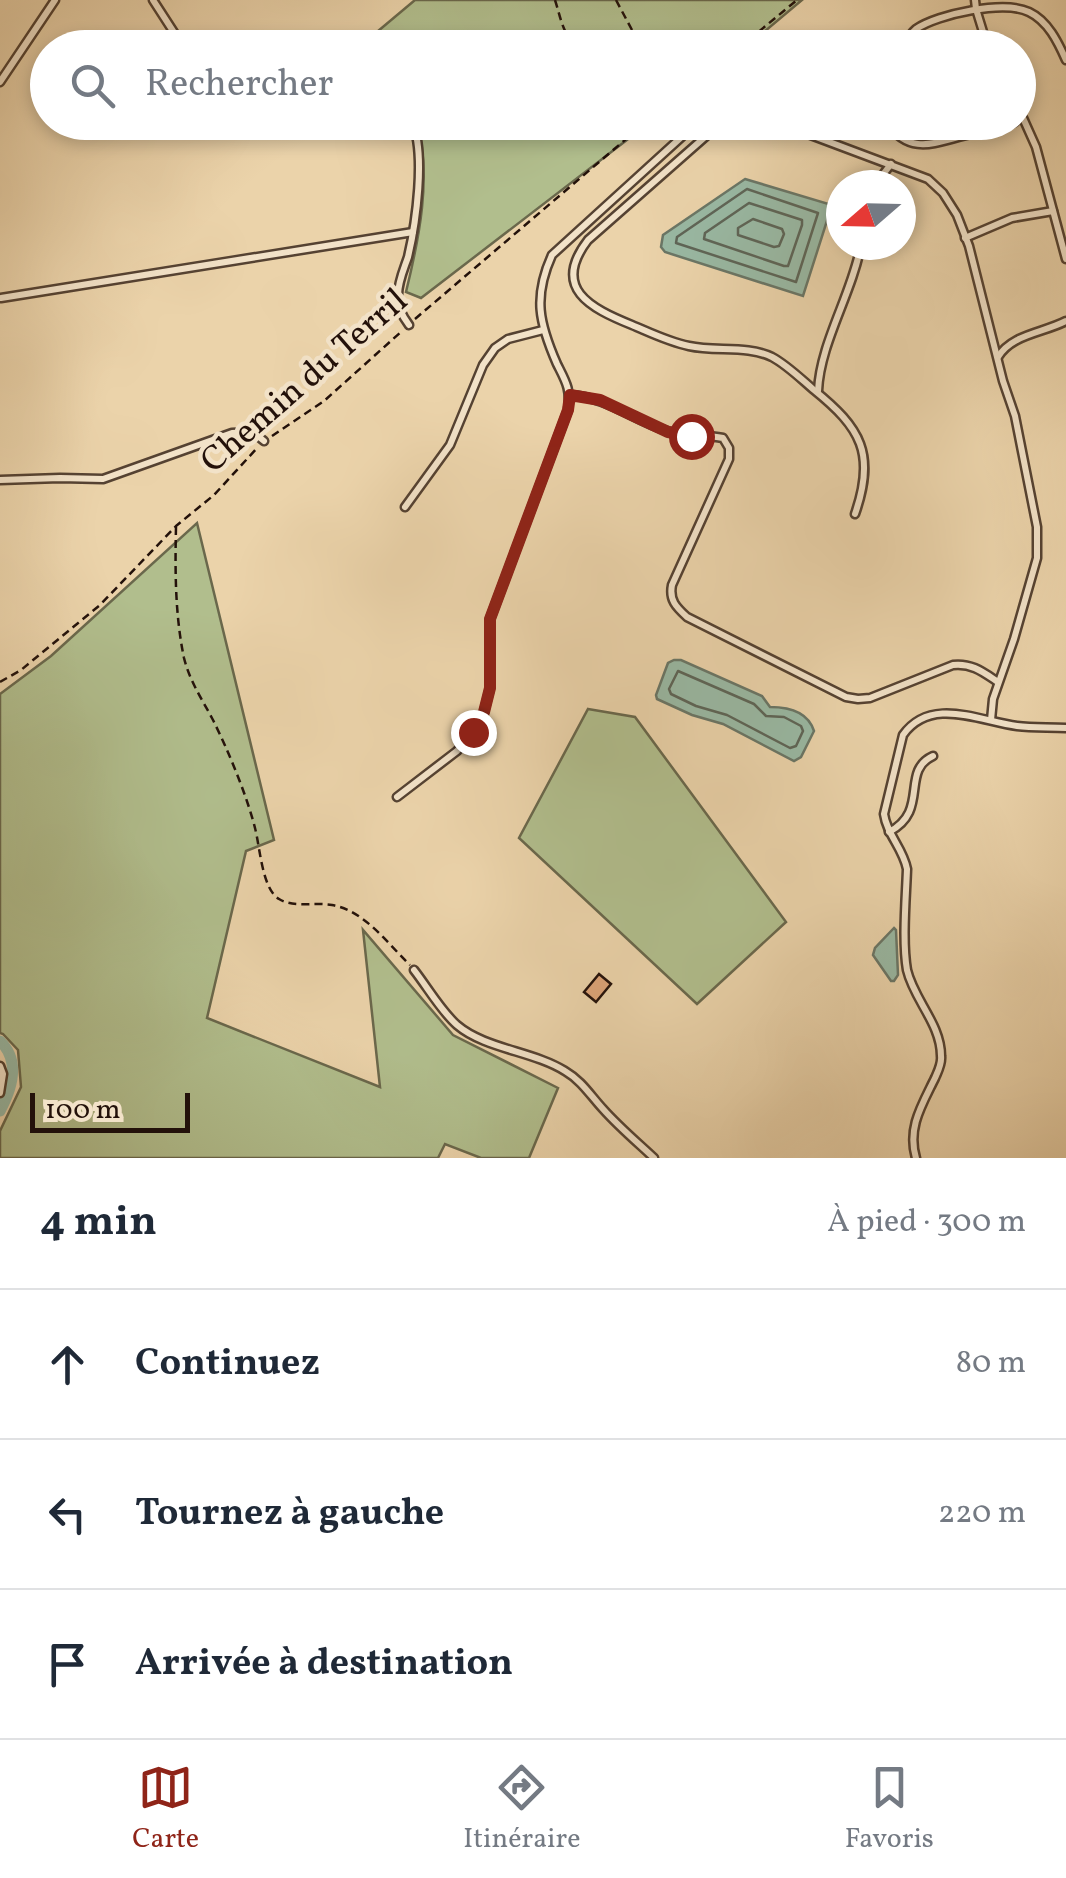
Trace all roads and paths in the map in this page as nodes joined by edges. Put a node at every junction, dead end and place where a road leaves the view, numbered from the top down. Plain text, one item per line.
1 (55, 0) edge
2 (153, 0) edge
3 (555, 0) edge
4 (616, 0) edge
5 (797, 0) edge
6 (976, 0) edge
7 (976, 10) junction
8 (35, 30) edge
9 (172, 30) edge
10 (565, 30) edge
11 (632, 30) edge
12 (761, 30) edge
13 (916, 30) edge
14 (982, 30) edge
15 (30, 37) edge
16 (1066, 60) edge
17 (0, 82) edge
18 (417, 140) edge
19 (625, 140) edge
20 (678, 140) edge
21 (702, 140) edge
22 (825, 140) edge
23 (905, 140) edge
24 (951, 140) edge
25 (1032, 140) edge
26 (891, 164) junction
27 (886, 170) edge
28 (1052, 211) junction
29 (413, 232) junction
30 (965, 238) junction
31 (1066, 258) edge
32 (857, 260) edge
33 (0, 298) edge
34 (1066, 321) edge
35 (409, 324) junction
36 (543, 330) junction
37 (997, 358) junction
38 (818, 392) junction
39 (570, 395) junction
40 (264, 441) junction
41 (0, 480) edge
42 (406, 507) dead end
43 (855, 514) dead end
44 (176, 526) junction
45 (0, 682) edge
46 (998, 682) junction
47 (992, 720) junction
48 (1066, 728) edge
49 (933, 756) dead end
50 (397, 797) dead end
51 (888, 832) junction
52 (414, 970) joint
53 (0, 1066) edge
54 (0, 1094) edge
55 (654, 1158) edge
56 (916, 1158) edge

1 - 8 lane
2 - 9 lane
3 - 10 path
4 - 11 path
5 - 12 path
6 - 7 lane
7 - 13 lane
7 - 14 lane
7 - 16 lane
15 - 17 lane
18 - 29 lane
19 - 35 path, Chemin du Terril
20 - 36 lane
21 - 38 lane
22 - 26 lane
23 - 24 lane
25 - 28 lane
26 - 27 lane
26 - 30 lane
28 - 30 lane
28 - 31 lane
29 - 33 lane
29 - 35 lane
30 - 37 lane
32 - 38 lane
34 - 37 lane
35 - 40 path, Chemin du Terril
36 - 39 lane
36 - 42 lane
37 - 46 lane
38 - 43 lane
39 - 46 lane
39 - 50 lane
40 - 41 lane
40 - 44 path, Chemin du Terril
44 - 45 path, Chemin du Terril
44 - 52 path
46 - 47 lane
47 - 48 lane
47 - 51 lane
49 - 51 lane
51 - 56 lane
52 - 55 lane
53 - 54 lane

